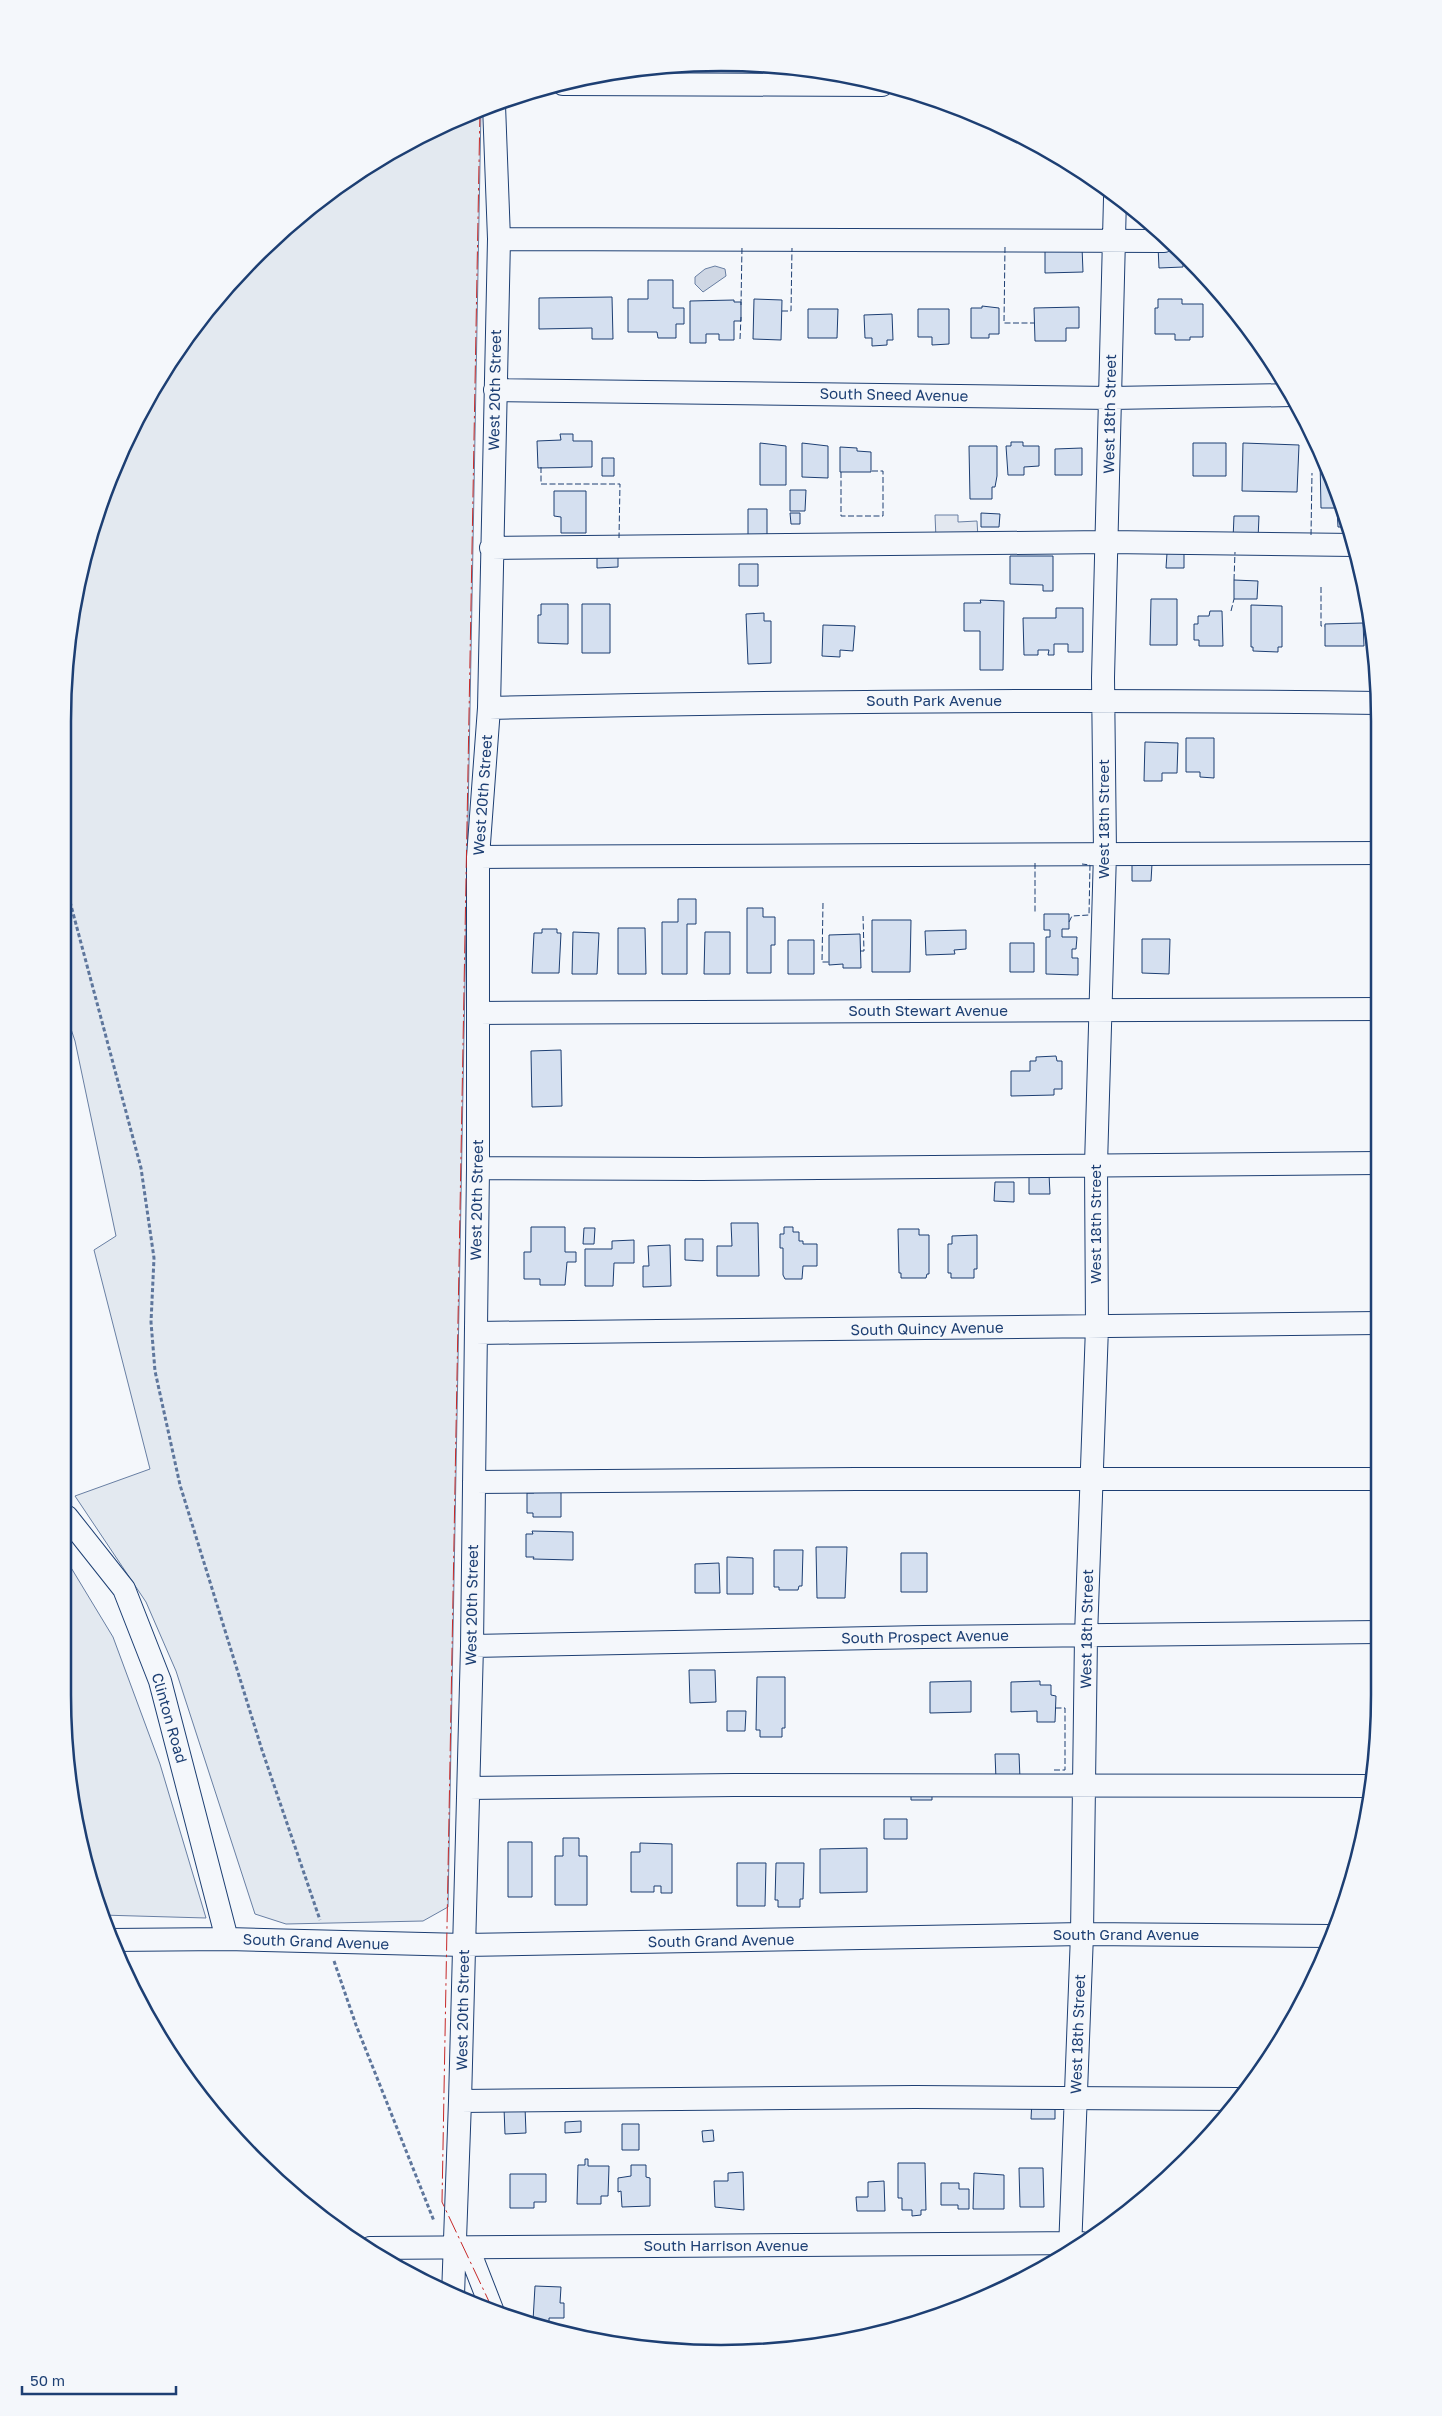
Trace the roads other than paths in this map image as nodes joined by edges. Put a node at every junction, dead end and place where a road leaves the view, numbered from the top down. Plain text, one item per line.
1 (594, 84) edge
2 (852, 85) edge
3 (494, 113) edge
4 (1115, 204) edge
5 (499, 239) junction
6 (1114, 241) junction
7 (1158, 241) edge
8 (495, 390) junction
9 (1283, 395) edge
10 (1111, 398) junction
11 (1107, 542) junction
12 (1346, 544) edge
13 (491, 548) junction
14 (1103, 700) junction
15 (1370, 703) edge
16 (489, 708) junction
17 (1105, 853) junction
18 (1371, 853) edge
19 (478, 857) junction
20 (1371, 1009) edge
21 (1102, 1010) junction
22 (478, 1014) junction
23 (1371, 1163) edge
24 (1096, 1165) junction
25 (478, 1168) junction
26 (1371, 1323) edge
27 (1097, 1328) junction
28 (476, 1333) junction
29 (1092, 1479) junction
30 (1371, 1479) edge
31 (474, 1482) junction
32 (71, 1522) edge
33 (1371, 1632) edge
34 (1086, 1636) junction
35 (472, 1646) junction
36 (1084, 1786) junction
37 (1364, 1786) edge
38 (469, 1788) junction
39 (1082, 1934) junction
40 (1324, 1936) edge
41 (227, 1939) junction
42 (119, 1940) edge
43 (464, 1946) junction
44 (1075, 2098) junction
45 (1230, 2099) edge
46 (460, 2101) junction
47 (1074, 2240) edge
48 (1066, 2245) edge
49 (380, 2248) edge
50 (455, 2248) junction
51 (453, 2287) edge
52 (486, 2300) edge

1 - 2 street
3 - 5 street, West 20th Street
4 - 6 street, West 18th Street
5 - 6 street
5 - 8 street, West 20th Street
6 - 7 street
6 - 10 street, West 18th Street
8 - 10 street, South Sneed Avenue
8 - 13 street, West 20th Street
9 - 10 street, South Sneed Avenue
10 - 11 street, West 18th Street
11 - 12 street
11 - 13 street
11 - 14 street, West 18th Street
13 - 16 street, West 20th Street
14 - 15 street, South Park Avenue
14 - 16 street, South Park Avenue
14 - 17 street, West 18th Street
16 - 19 street, West 20th Street
17 - 18 street
17 - 19 street
17 - 21 street, West 18th Street
19 - 22 street, West 20th Street
20 - 21 street, South Stewart Avenue
21 - 22 street, South Stewart Avenue
21 - 24 street, West 18th Street
22 - 25 street, West 20th Street
23 - 24 street
24 - 25 street
24 - 27 street, West 18th Street
25 - 28 street, West 20th Street
26 - 27 street, South Quincy Avenue
27 - 28 street, South Quincy Avenue
27 - 29 street, West 18th Street
28 - 31 street, West 20th Street
29 - 30 street
29 - 31 street
29 - 34 street, West 18th Street
31 - 35 street, West 20th Street
32 - 41 street, Clinton Road
33 - 34 street, South Prospect Avenue
34 - 35 street, South Prospect Avenue
34 - 36 street, West 18th Street
35 - 38 street, West 20th Street
36 - 37 street
36 - 38 street
36 - 39 street, West 18th Street
38 - 43 street, West 20th Street
39 - 40 street, South Grand Avenue
39 - 43 street, South Grand Avenue
39 - 44 street, West 18th Street
41 - 42 street, South Grand Avenue
41 - 43 street, South Grand Avenue
43 - 46 street, West 20th Street
44 - 45 street
44 - 46 street
44 - 47 street, West 18th Street
46 - 50 street, West 20th Street
48 - 50 street, South Harrison Avenue
49 - 50 street, South Harrison Avenue
50 - 51 street, West 20th Street
50 - 52 street

